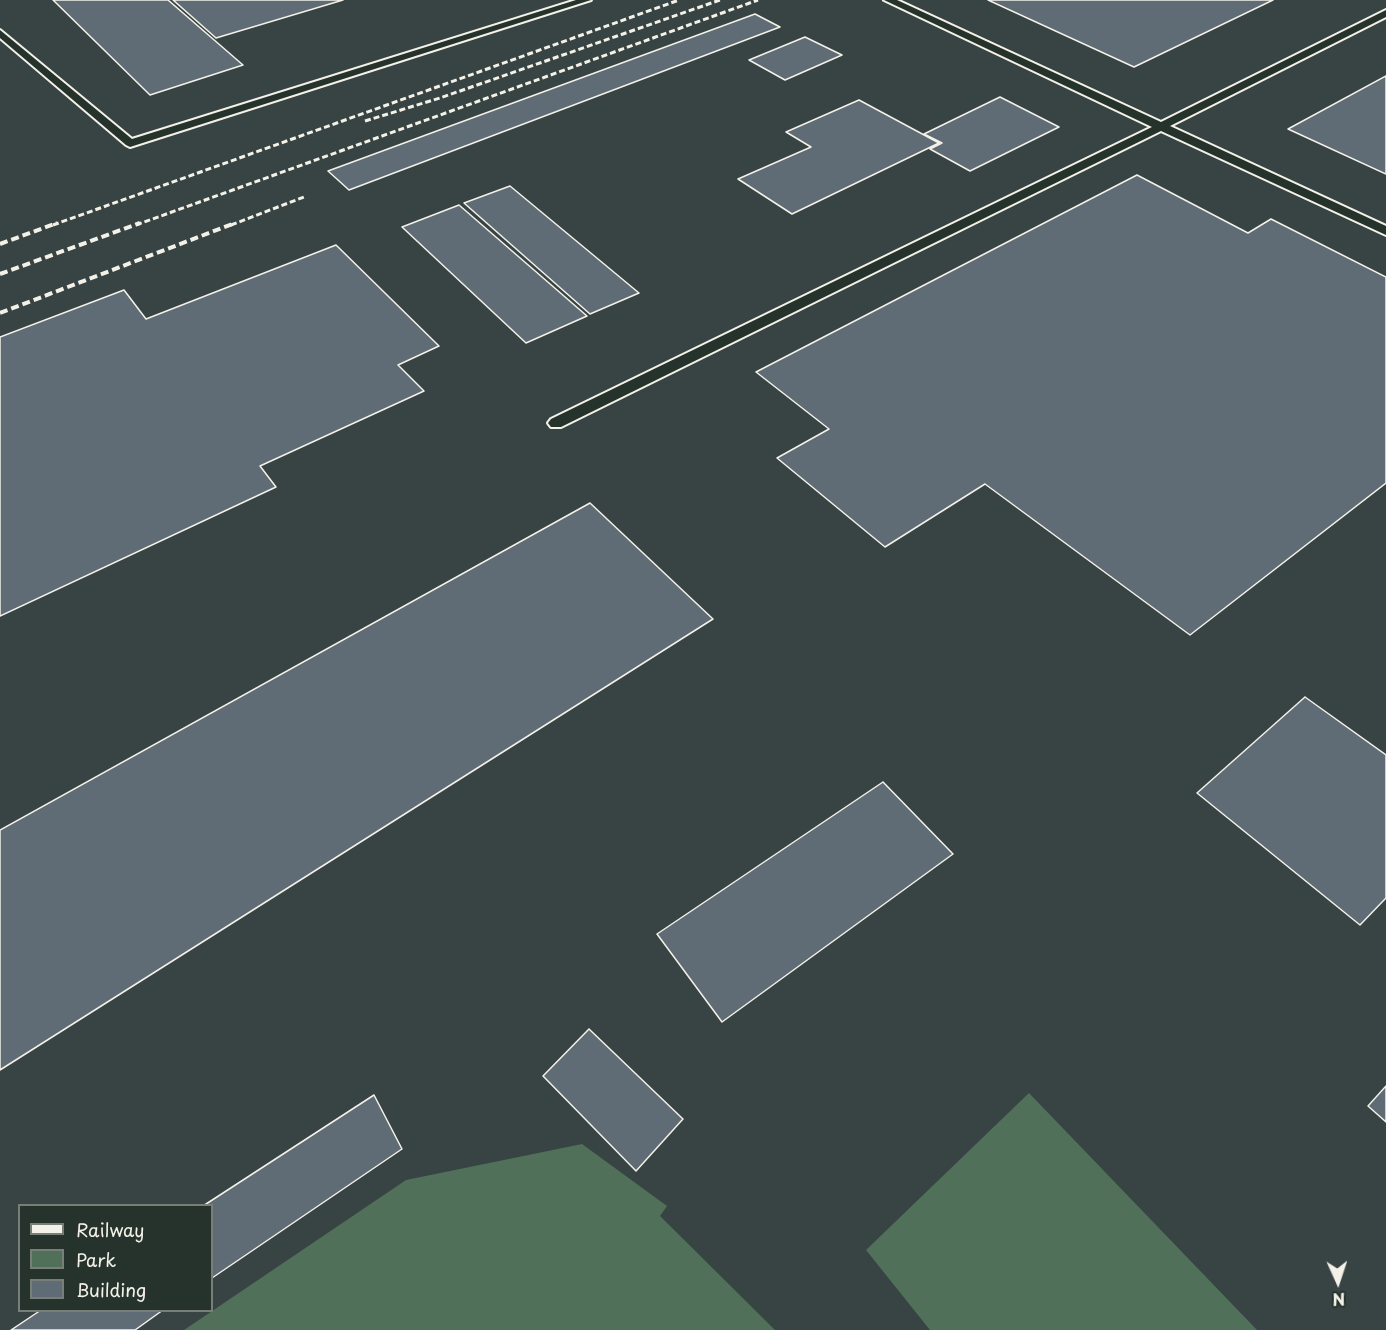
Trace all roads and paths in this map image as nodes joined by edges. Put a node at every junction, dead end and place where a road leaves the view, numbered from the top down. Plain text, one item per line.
1 (586, 0) edge
2 (888, 0) edge
3 (1386, 13) edge
4 (0, 33) edge
5 (1162, 126) junction
6 (1386, 231) edge
7 (556, 423) dead end

1 - 4 lane
2 - 5 lane
3 - 5 lane
5 - 6 lane
5 - 7 lane

